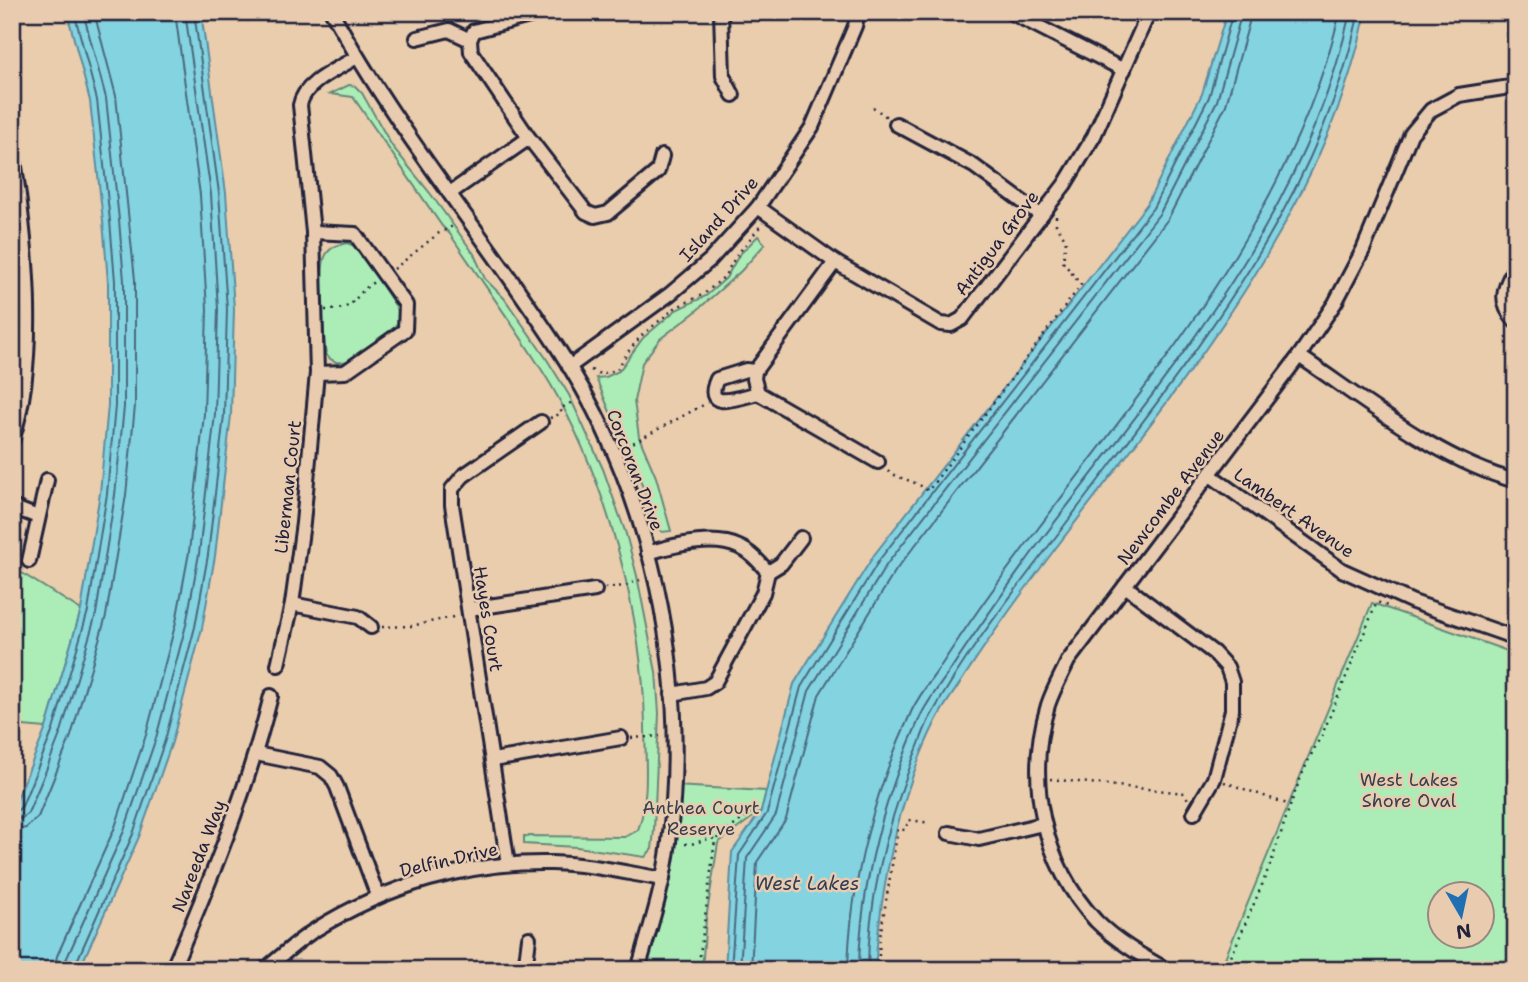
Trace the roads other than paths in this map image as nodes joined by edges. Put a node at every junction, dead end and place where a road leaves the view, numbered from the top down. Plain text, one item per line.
1 (332, 12) edge
2 (544, 12) edge
3 (721, 12) edge
4 (858, 12) edge
5 (1010, 12) edge
6 (1149, 12) edge
7 (417, 38) dead end
8 (470, 40) junction
9 (357, 57) junction
10 (1124, 70) junction
11 (1516, 86) edge
12 (733, 95) dead end
13 (896, 124) road end
14 (529, 138) junction
15 (12, 147) edge
16 (662, 156) dead end
17 (450, 193) junction
18 (763, 211) junction
19 (1040, 214) junction
20 (313, 232) junction
21 (835, 262) junction
22 (1516, 264) edge
23 (1516, 322) edge
24 (1299, 356) junction
25 (569, 367) junction
26 (755, 371) junction
27 (317, 373) junction
28 (758, 393) junction
29 (541, 422) road end
30 (12, 441) edge
31 (878, 462) road end
32 (1210, 475) junction
33 (47, 480) dead end
34 (1516, 481) edge
35 (12, 507) edge
36 (38, 517) junction
37 (801, 538) dead end
38 (648, 552) junction
39 (29, 561) dead end
40 (768, 572) junction
41 (1125, 586) junction
42 (595, 590) road end
43 (292, 604) junction
44 (469, 609) junction
45 (371, 627) road end
46 (1516, 638) edge
47 (278, 665) dead end
48 (672, 694) junction
49 (271, 696) dead end
50 (621, 738) road end
51 (256, 754) junction
52 (492, 760) junction
53 (1194, 813) road end
54 (1043, 824) junction
55 (949, 833) dead end
56 (508, 864) junction
57 (663, 879) junction
58 (378, 897) junction
59 (529, 938) dead end
60 (172, 970) edge
61 (264, 970) edge
62 (525, 970) edge
63 (638, 970) edge
64 (1167, 970) edge

1 - 9 street, Corcoran Drive
2 - 8 street
3 - 12 street
4 - 18 street, Island Drive
5 - 10 street
6 - 10 street, Antigua Grove
7 - 8 street
8 - 14 street
9 - 17 street, Corcoran Drive
9 - 20 street, Liberman Court
10 - 19 street, Antigua Grove
11 - 24 street, Newcombe Avenue
13 - 19 street
14 - 16 street
14 - 17 street
15 - 30 street
17 - 25 street, Corcoran Drive
18 - 21 street, Antigua Grove
18 - 25 street, Island Drive
19 - 21 street, Antigua Grove
20 - 27 street, Liberman Court
20 - 27 street
21 - 26 street
22 - 23 street
24 - 32 street, Newcombe Avenue
24 - 34 street
25 - 38 street, Corcoran Drive
26 - 28 street
26 - 28 street
27 - 43 street, Liberman Court
28 - 31 street
29 - 44 street, Hayes Court
32 - 41 street, Newcombe Avenue
32 - 46 street, Lambert Avenue
33 - 36 street
35 - 36 street
36 - 39 street
37 - 40 street
38 - 40 street
38 - 48 street, Corcoran Drive
40 - 48 street
41 - 53 street
41 - 54 street, Newcombe Avenue
42 - 44 street
43 - 45 street
43 - 47 street, Liberman Court
44 - 52 street, Hayes Court
48 - 57 street, Corcoran Drive
49 - 51 street, Nareeda Way
50 - 52 street
51 - 58 street
51 - 60 street, Nareeda Way
52 - 56 street, Hayes Court
54 - 55 street
54 - 64 street, Newcombe Avenue
56 - 57 street, Delfin Drive
56 - 58 street, Delfin Drive
57 - 63 street, Corcoran Drive
58 - 61 street, Delfin Drive
59 - 62 street

